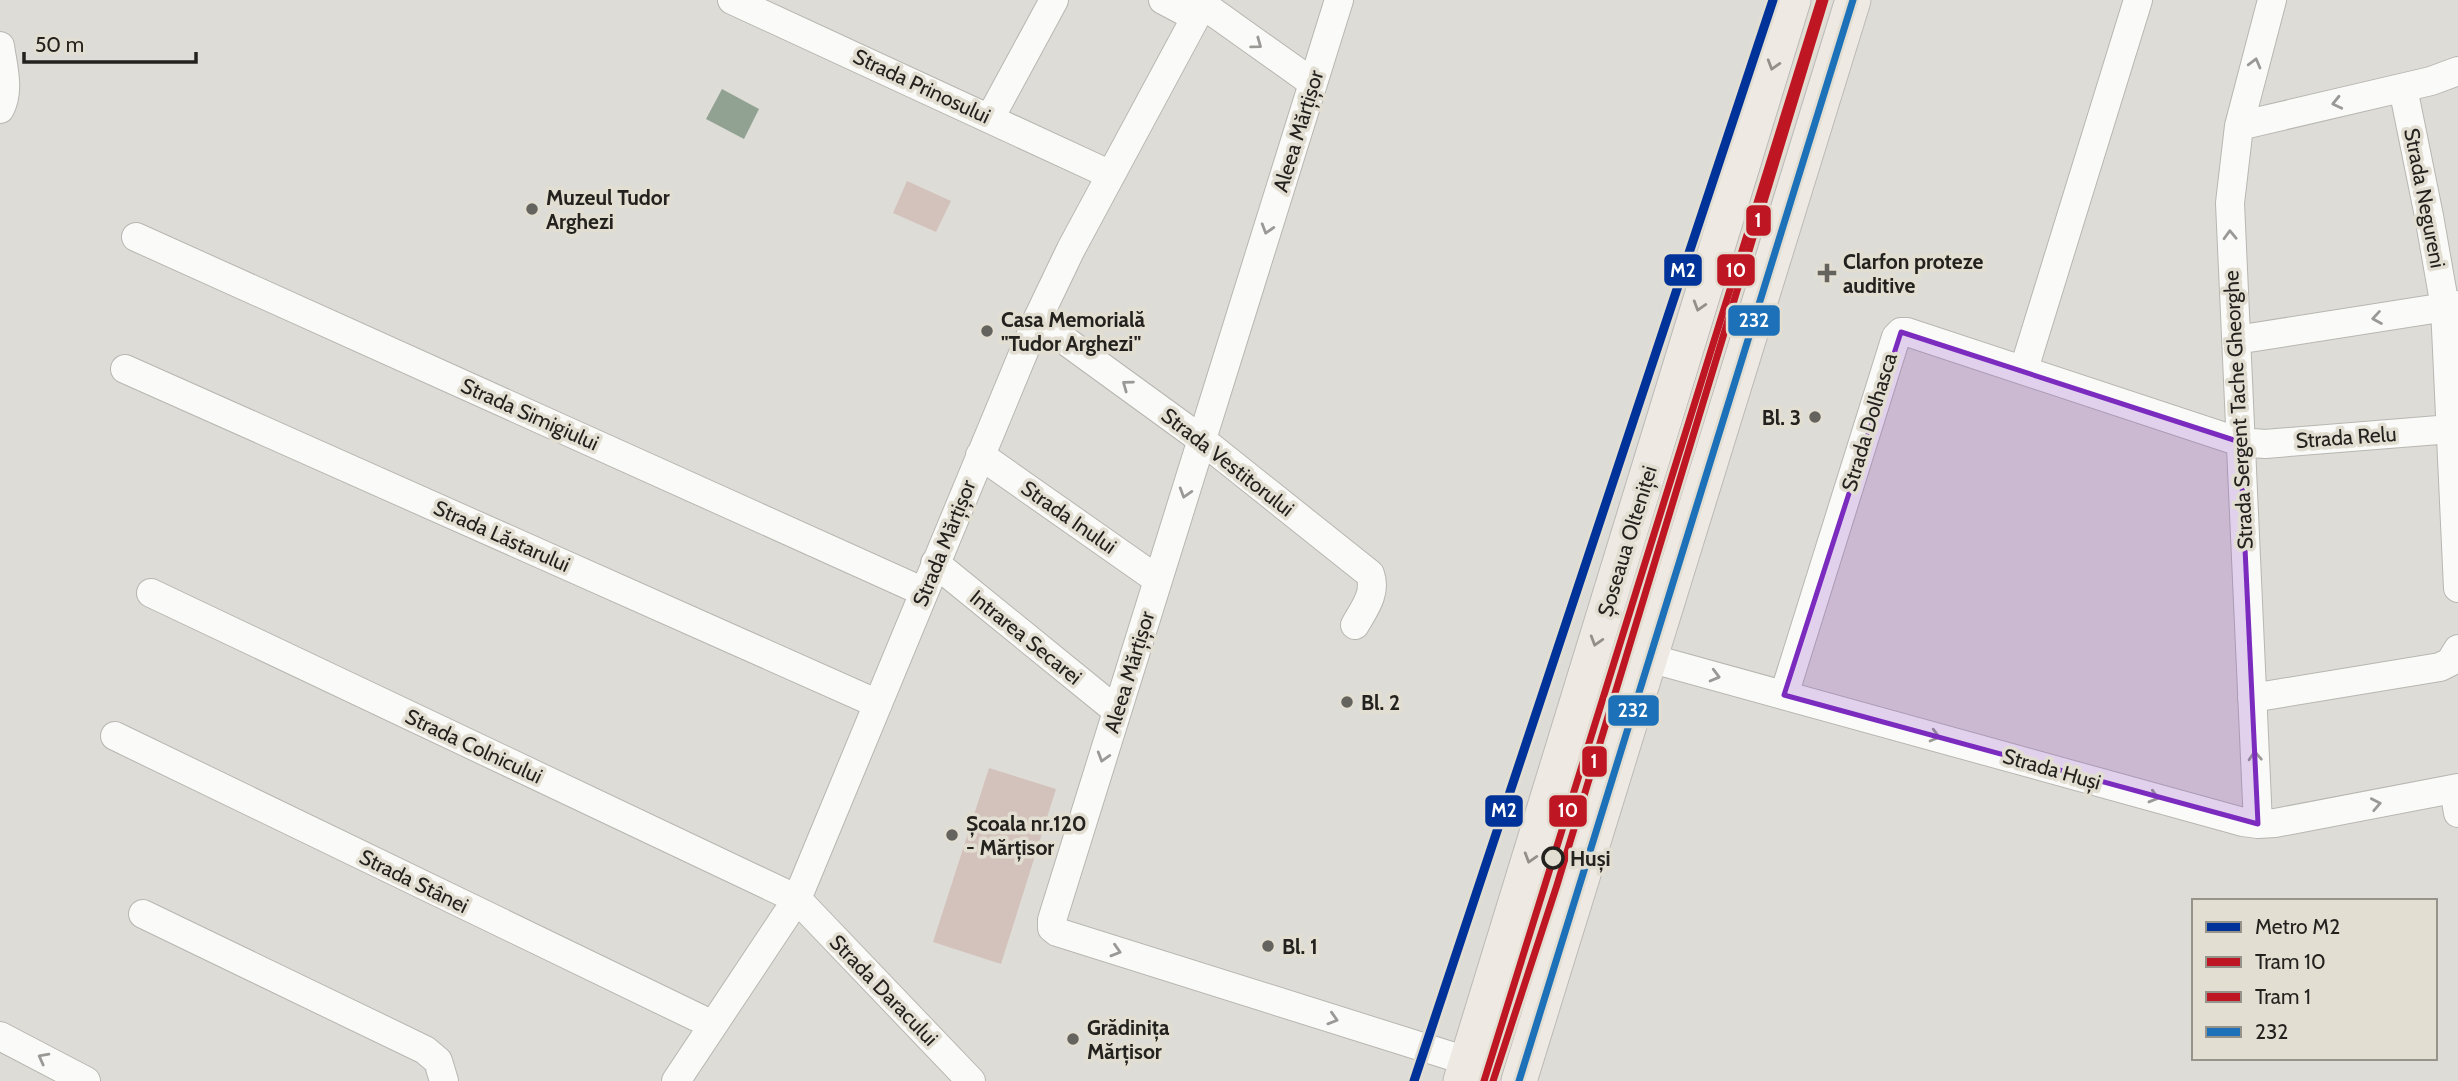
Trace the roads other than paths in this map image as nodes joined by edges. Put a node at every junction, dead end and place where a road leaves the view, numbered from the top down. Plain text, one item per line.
1 (732, 0) edge
2 (1054, 0) edge
3 (1163, 0) edge
4 (1339, 0) edge
5 (1793, 0) edge
6 (1853, 0) edge
7 (2138, 0) edge
8 (2272, 0) edge
9 (1201, 7) edge
10 (0, 46) edge
11 (2458, 71) edge
12 (1313, 83) junction
13 (2403, 88) junction
14 (0, 109) edge
15 (990, 118) junction
16 (2239, 126) junction
17 (1111, 175) junction
18 (136, 237) dead end
19 (2451, 306) edge
20 (1037, 320) junction
21 (2236, 340) junction
22 (125, 369) dead end
23 (2024, 369) junction
24 (2452, 429) junction
25 (1202, 440) junction
26 (2240, 442) junction
27 (980, 455) junction
28 (935, 563) junction
29 (1158, 580) junction
30 (2458, 588) edge
31 (924, 592) junction
32 (151, 593) dead end
33 (1355, 625) dead end
34 (2458, 649) edge
35 (1650, 659) junction
36 (1784, 695) junction
37 (2252, 698) junction
38 (878, 704) junction
39 (1117, 711) junction
40 (115, 736) dead end
41 (2457, 797) edge
42 (2258, 824) junction
43 (797, 899) junction
44 (143, 914) dead end
45 (713, 1025) junction
46 (0, 1036) edge
47 (1464, 1071) edge
48 (86, 1081) edge
49 (444, 1081) edge
50 (676, 1081) edge
51 (971, 1081) edge
52 (1519, 1081) edge

1 - 15 street, Strada Prinosului
2 - 15 street
3 - 9 street
4 - 12 street, Aleea Mărțișor
5 -> 47 main road, Șoseaua Olteniței
6 - 35 main road
7 - 23 street
16 -> 8 street, Strada Sergent Tache Gheorghe
9 -> 12 street
9 - 17 street, Strada Mărțișor
10 - 14 street
11 - 13 street
12 -> 25 street, Aleea Mărțișor
13 -> 16 street
13 - 19 street, Strada Negureni
15 - 17 street, Strada Prinosului
21 -> 16 street, Strada Sergent Tache Gheorghe
17 - 20 street, Strada Mărțișor
18 - 31 street, Strada Simigiului
19 -> 21 street
19 - 24 street, Strada Negureni
25 -> 20 street, Strada Vestitorului
20 - 27 street, Strada Mărțișor
21 - 26 street, Strada Sergent Tache Gheorghe
22 - 38 street, Strada Lăstarului
23 - 26 street, Strada Dolhasca
23 - 36 street, Strada Dolhasca
24 - 26 street, Strada Relu
24 - 30 street, Strada Negureni
25 -> 29 street, Aleea Mărțișor
25 - 33 street, Strada Vestitorului
26 - 37 street, Strada Sergent Tache Gheorghe
27 - 28 street, Strada Mărțișor
27 - 29 street, Strada Inului
28 - 31 street, Strada Mărțișor
28 - 39 street, Intrarea Secarei
29 - 39 street, Aleea Mărțișor
31 - 38 street, Strada Mărțișor
32 - 43 street, Strada Colnicului
34 - 37 street
35 -> 36 street, Strada Huși
35 - 52 main road
36 -> 42 street, Strada Huși
42 -> 37 street, Strada Sergent Tache Gheorghe
38 - 43 street, Strada Mărțișor
39 -> 47 street, Aleea Mărțișor
40 - 45 street, Strada Stânei
42 -> 41 street, Strada Huși
43 - 45 street, Strada Mărțișor
43 - 51 street, Strada Daracului
44 - 49 street
45 - 50 street, Strada Mărțișor
48 -> 46 street

